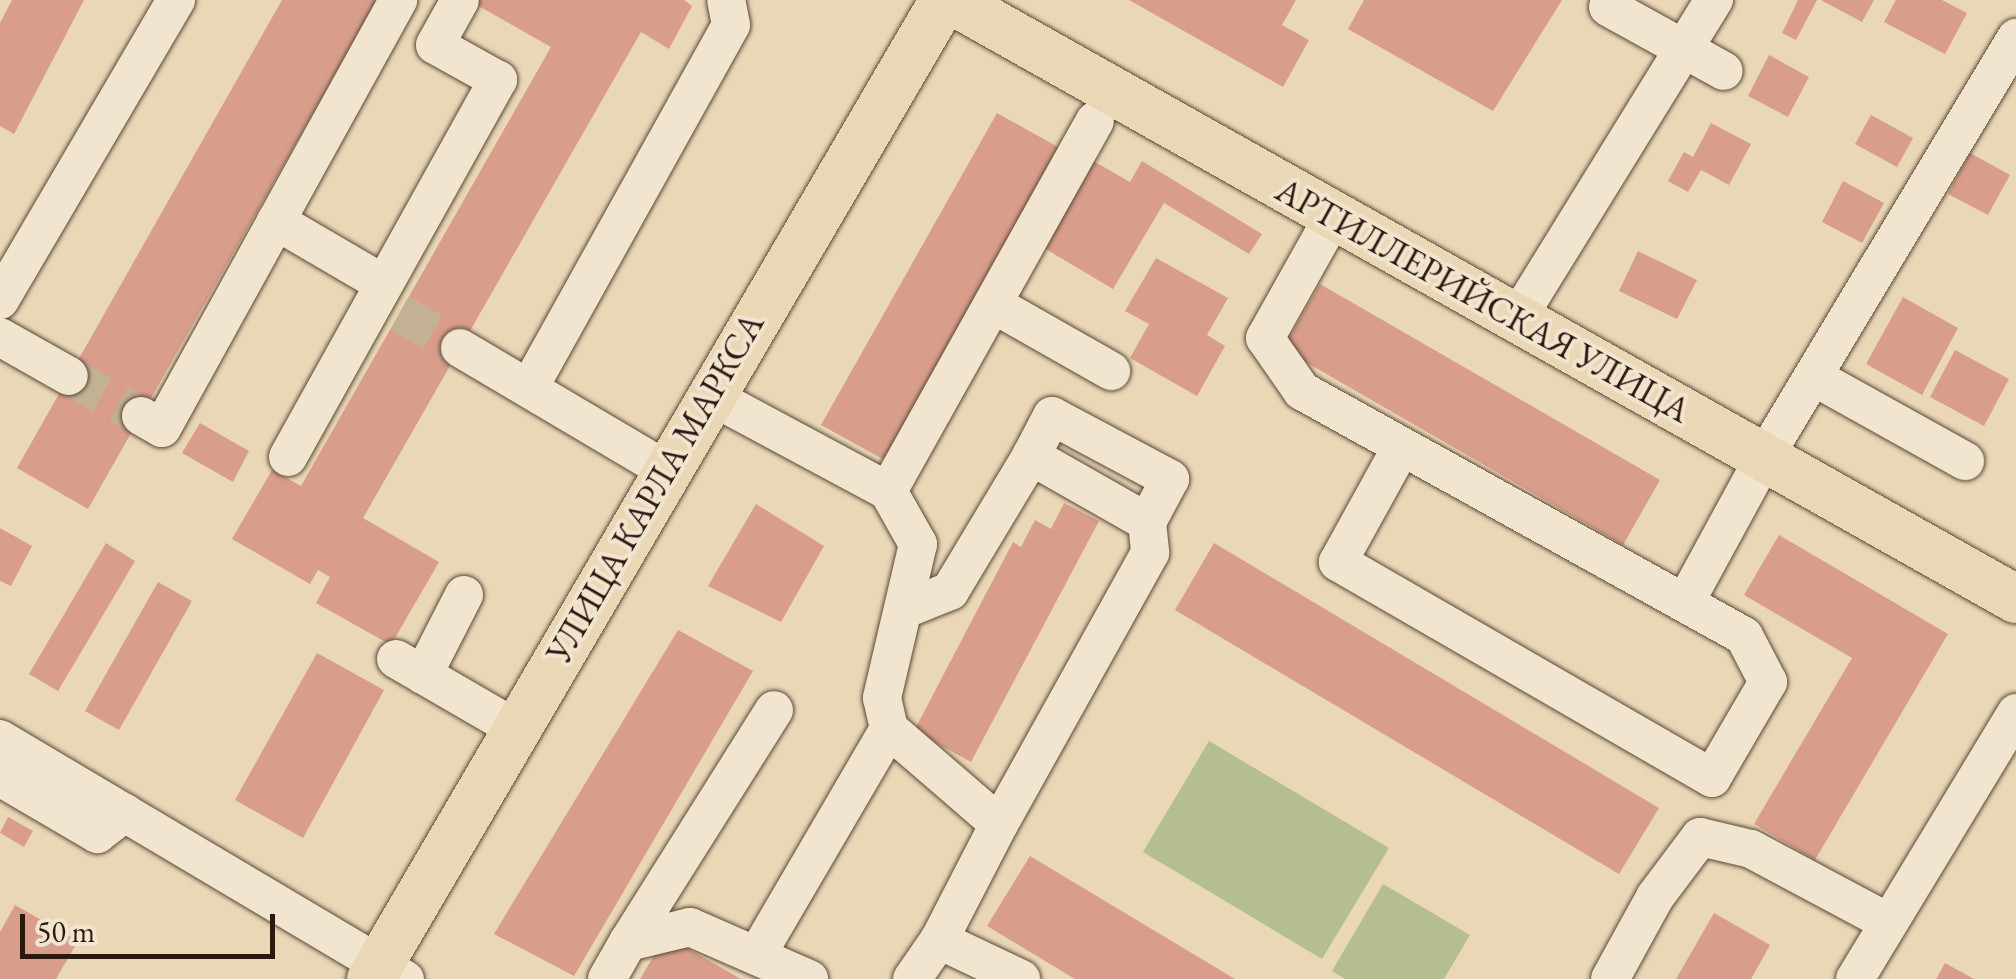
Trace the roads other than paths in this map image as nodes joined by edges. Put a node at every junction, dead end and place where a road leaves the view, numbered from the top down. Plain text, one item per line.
1 (176, 0) edge
2 (398, 0) edge
3 (460, 0) edge
4 (726, 0) edge
5 (948, 0) edge
6 (1714, 0) edge
7 (1608, 6) dead end
8 (2016, 38) edge
9 (1684, 48) junction
10 (1724, 71) dead end
11 (1095, 121) dead end
12 (1332, 217) junction
13 (276, 221) junction
14 (387, 299) junction
15 (0, 300) edge
16 (993, 304) junction
17 (1515, 322) junction
18 (0, 337) edge
19 (460, 348) tunnel mouth
20 (1111, 371) dead end
21 (69, 376) tunnel mouth
22 (1814, 377) junction
23 (529, 388) junction
24 (709, 395) junction
25 (141, 416) dead end
26 (1402, 448) junction
27 (1765, 456) junction
28 (288, 457) dead end
29 (1965, 461) dead end
30 (665, 469) junction
31 (888, 492) junction
32 (464, 596) dead end
33 (1687, 599) junction
34 (2016, 599) edge
35 (902, 610) junction
36 (774, 710) dead end
37 (2016, 713) edge
38 (515, 728) junction
39 (889, 729) junction
40 (0, 739) edge
41 (0, 777) edge
42 (125, 813) junction
43 (1000, 824) junction
44 (1888, 922) junction
45 (939, 940) junction
46 (628, 942) junction
47 (758, 952) junction
48 (385, 974) edge
49 (1864, 976) edge
50 (607, 979) edge
51 (810, 979) edge
52 (912, 979) edge
53 (1021, 979) edge
54 (1610, 979) edge

1 - 15 street
2 - 13 street
3 - 14 street
4 - 23 street
5 - 12 main road, АРТИЛЛЕРИЙСКАЯ УЛИЦА
5 - 24 main road, УЛИЦА КАРЛА МАРКСА
6 - 9 street
7 - 9 street
8 - 22 street
9 - 10 street
9 - 17 street
11 - 16 street
12 - 17 main road, АРТИЛЛЕРИЙСКАЯ УЛИЦА
12 - 26 street
13 - 14 street
13 - 25 street
14 - 28 street
16 - 20 street
16 - 31 street
17 - 27 main road, АРТИЛЛЕРИЙСКАЯ УЛИЦА
18 - 21 street
19 - 23 street
22 - 27 street
22 - 29 street
23 - 30 street
24 - 30 main road, УЛИЦА КАРЛА МАРКСА
24 - 31 street
26 - 33 street
26 - 33 street
27 - 33 street
27 - 34 main road, АРТИЛЛЕРИЙСКАЯ УЛИЦА
30 - 38 main road, УЛИЦА КАРЛА МАРКСА
31 - 35 street
32 - 38 street
35 - 39 street
35 - 43 street
36 - 46 street
37 - 44 street
38 - 48 main road, УЛИЦА КАРЛА МАРКСА
39 - 43 street
39 - 47 street
40 - 42 street
41 - 42 street
42 - 48 street
43 - 45 street
44 - 49 street
44 - 54 street
45 - 52 street
45 - 53 street
46 - 47 street
46 - 50 street
47 - 51 street

